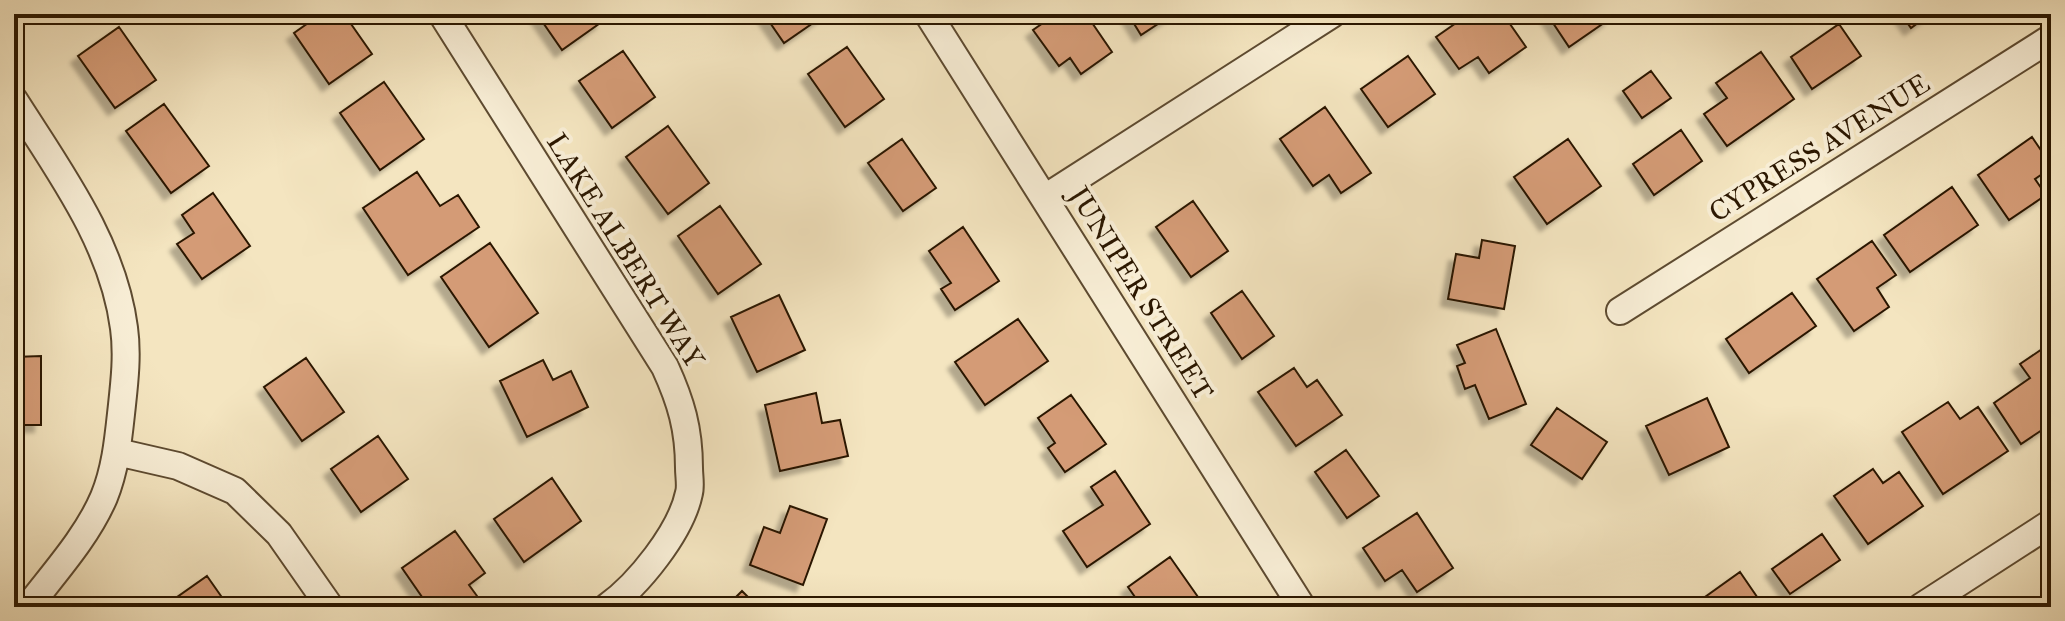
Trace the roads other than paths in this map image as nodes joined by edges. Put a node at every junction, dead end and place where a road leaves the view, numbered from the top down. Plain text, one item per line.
1 (442, 14) edge
2 (928, 14) edge
3 (1332, 14) edge
4 (2051, 38) edge
5 (14, 100) edge
6 (1045, 198) junction
7 (1620, 311) dead end
8 (117, 452) junction
9 (2051, 523) edge
10 (28, 607) edge
11 (330, 607) edge
12 (607, 607) edge
13 (1302, 607) edge
14 (1921, 607) edge

1 - 12 street, LAKE ALBERT WAY
2 - 6 street, JUNIPER STREET
3 - 6 street
4 - 7 street, CYPRESS AVENUE
5 - 8 street
6 - 13 street, JUNIPER STREET
8 - 10 street
8 - 11 street
9 - 14 street

